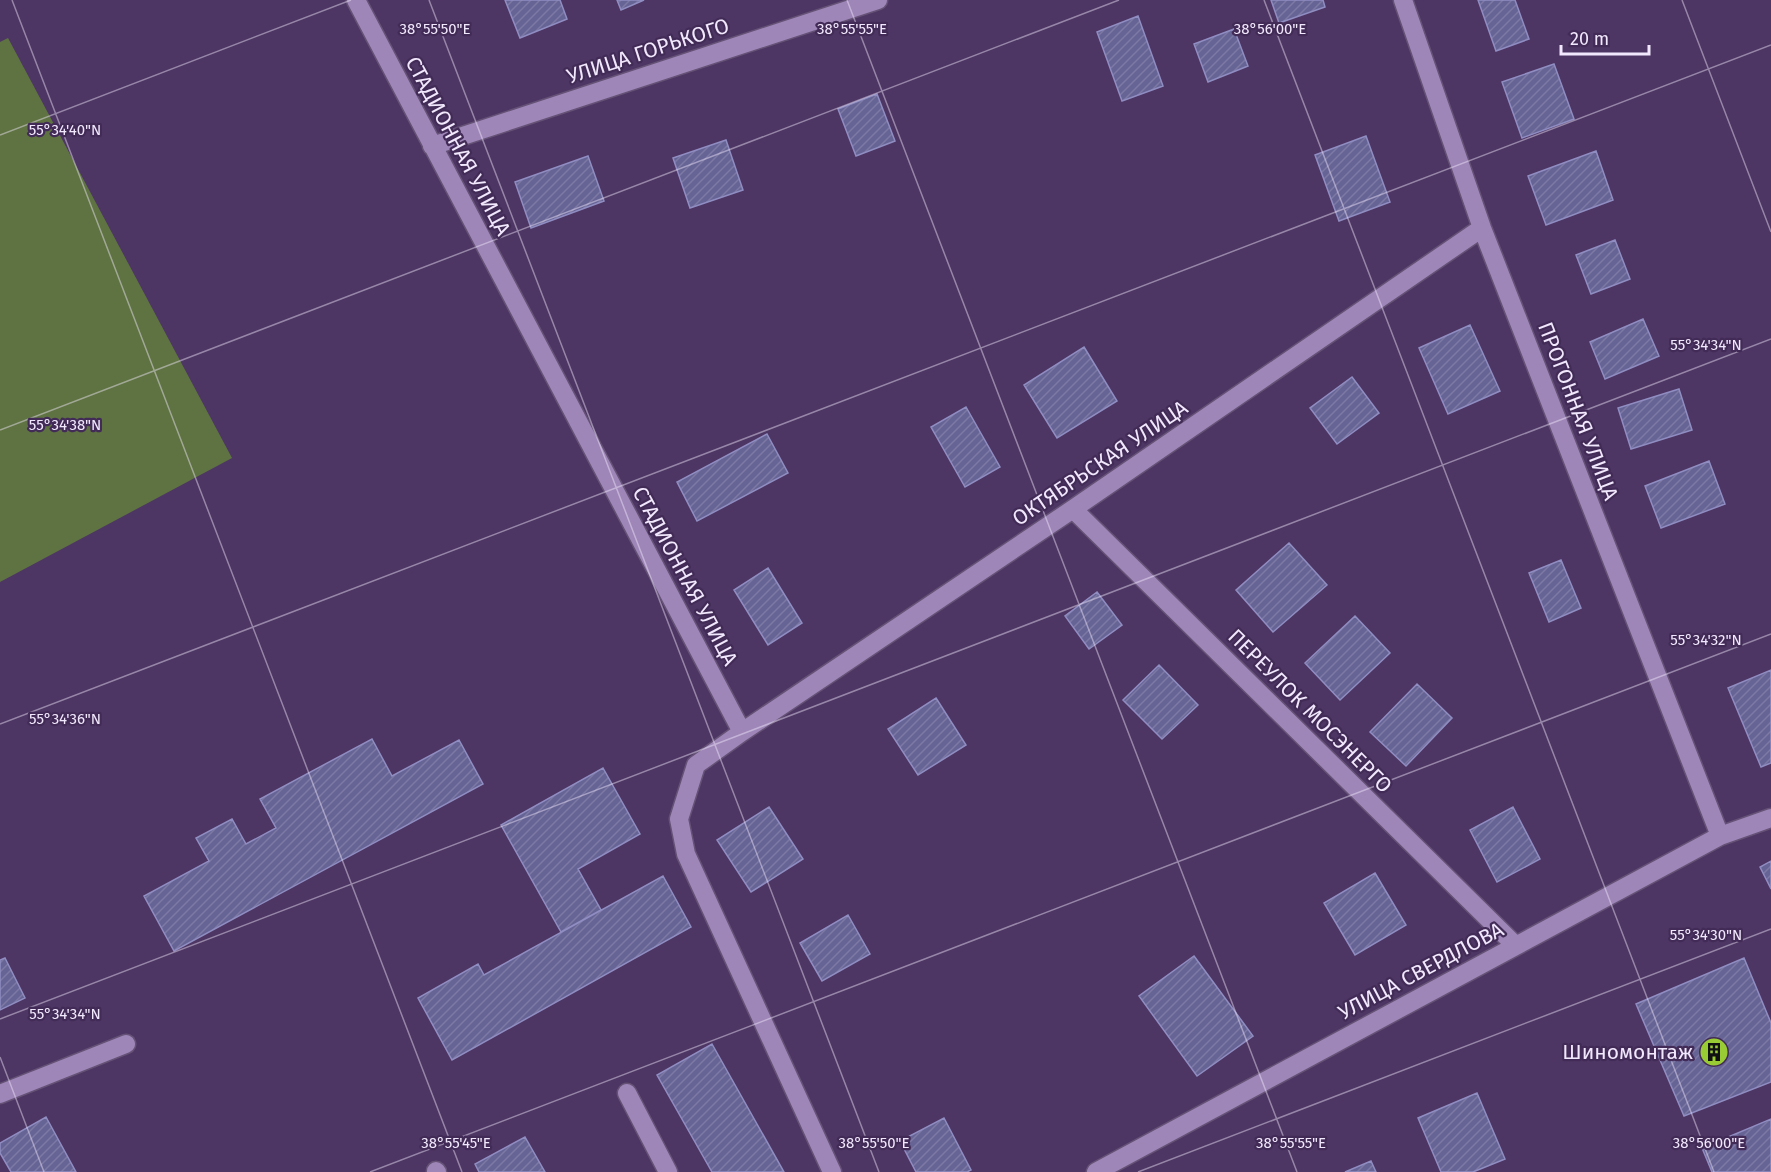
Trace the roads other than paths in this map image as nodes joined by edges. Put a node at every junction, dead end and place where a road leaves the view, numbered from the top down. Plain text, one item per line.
1 (357, 0) edge
2 (878, 0) edge
3 (1403, 0) edge
4 (432, 146) junction
5 (1482, 228) junction
6 (1072, 509) junction
7 (742, 732) junction
8 (1771, 818) edge
9 (1720, 836) junction
10 (1516, 946) junction
11 (126, 1044) dead end
12 (627, 1093) dead end
13 (0, 1094) edge
14 (668, 1172) edge
15 (832, 1172) edge
16 (1096, 1172) edge

1 - 4 street, СТАДИОННАЯ УЛИЦА
2 - 4 street, УЛИЦА ГОРЬКОГО
3 - 5 street, ПРОГОННАЯ УЛИЦА
4 - 7 street, СТАДИОННАЯ УЛИЦА
5 - 6 street, ОКТЯБРЬСКАЯ УЛИЦА
5 - 9 street, ПРОГОННАЯ УЛИЦА
6 - 7 street, ОКТЯБРЬСКАЯ УЛИЦА
6 - 10 street, ПЕРЕУЛОК МОСЭНЕРГО
7 - 15 street
8 - 9 street, УЛИЦА СВЕРДЛОВА
9 - 10 street, УЛИЦА СВЕРДЛОВА
10 - 16 street, УЛИЦА СВЕРДЛОВА
11 - 13 street
12 - 14 street

